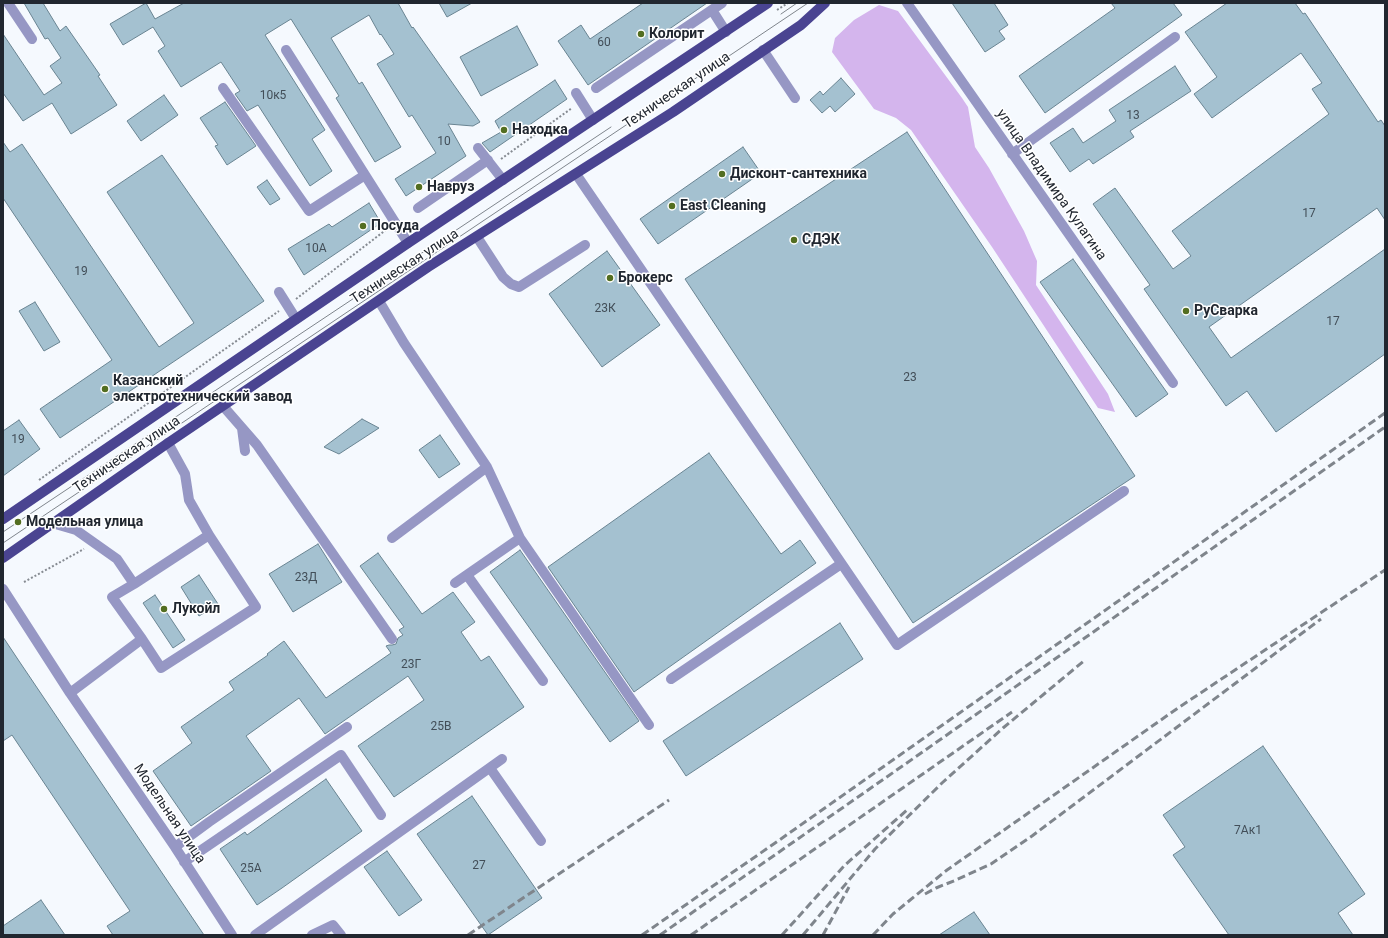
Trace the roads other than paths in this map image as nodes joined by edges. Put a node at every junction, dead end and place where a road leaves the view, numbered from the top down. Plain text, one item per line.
1 (8, 3) edge
2 (722, 3) edge
3 (768, 3) edge
4 (825, 3) edge
5 (907, 3) edge
6 (712, 10) junction
7 (726, 32) junction
8 (1174, 37) dead end
9 (32, 39) dead end
10 (286, 50) dead end
11 (763, 50) junction
12 (224, 88) dead end
13 (596, 88) dead end
14 (579, 97) road end
15 (795, 98) dead end
16 (593, 120) junction
17 (478, 148) dead end
18 (1012, 154) junction
19 (490, 163) junction
20 (576, 174) junction
21 (365, 175) junction
22 (503, 180) junction
23 (418, 208) dead end
24 (476, 237) junction
25 (408, 243) junction
26 (585, 245) dead end
27 (279, 292) dead end
28 (379, 301) junction
29 (296, 319) junction
30 (1173, 383) dead end
31 (223, 406) junction
32 (242, 428) junction
33 (168, 443) junction
34 (245, 451) dead end
35 (486, 467) junction
36 (1124, 491) dead end
37 (3, 519) edge
38 (52, 523) junction
39 (209, 535) junction
40 (392, 538) dead end
41 (520, 538) junction
42 (3, 558) edge
43 (841, 564) junction
44 (467, 575) junction
45 (455, 583) dead end
46 (134, 584) junction
47 (3, 589) edge
48 (142, 639) junction
49 (392, 639) dead end
50 (671, 679) dead end
51 (543, 681) dead end
52 (70, 693) junction
53 (649, 725) dead end
54 (348, 727) dead end
55 (502, 760) dead end
56 (490, 768) junction
57 (381, 815) dead end
58 (541, 841) dead end
59 (176, 847) junction
60 (184, 862) junction
61 (232, 935) edge
62 (255, 935) edge
63 (312, 935) edge
64 (341, 935) edge

1 - 9 street
2 - 6 street
3 - 7 main road, Техническая улица
4 - 11 main road, Техническая улица
5 - 18 street, улица Владимира Кулагина
6 - 7 street
6 - 13 street
7 - 16 main road, Техническая улица
8 - 18 street
10 - 21 street
11 - 15 street
11 - 20 main road, Техническая улица
12 - 21 street
14 - 16 street
16 - 22 main road, Техническая улица
17 - 19 street
18 - 30 street, улица Владимира Кулагина
19 - 22 street
19 - 23 street
20 - 24 main road, Техническая улица
20 - 43 street
21 - 25 street
22 - 25 main road, Техническая улица
24 - 26 street
24 - 28 main road, Техническая улица
25 - 29 main road, Техническая улица
27 - 29 street
28 - 31 main road, Техническая улица
28 - 35 street
29 - 37 main road, Техническая улица
31 - 32 street
31 - 33 main road, Техническая улица
32 - 34 street
32 - 49 street
33 - 38 main road, Техническая улица
33 - 39 street
35 - 40 street
35 - 41 street
36 - 43 street
38 - 42 main road, Техническая улица
38 - 46 street
39 - 46 street
39 - 48 street
41 - 44 street
41 - 53 street
43 - 50 street
44 - 45 street
44 - 51 street
46 - 48 street
47 - 52 street, Модельная улица
48 - 52 street
52 - 59 street, Модельная улица
54 - 59 street
55 - 56 street
56 - 58 street
56 - 62 street
57 - 60 street
59 - 60 street, Модельная улица
60 - 61 street, Модельная улица
63 - 64 street

